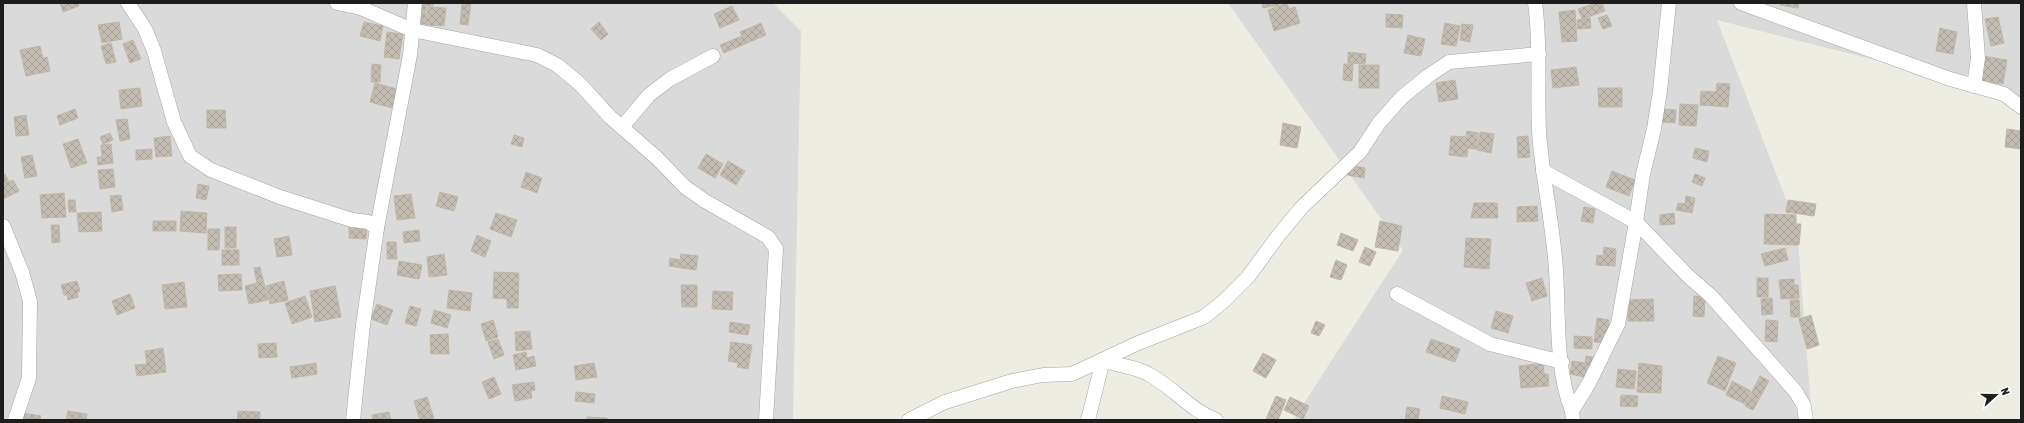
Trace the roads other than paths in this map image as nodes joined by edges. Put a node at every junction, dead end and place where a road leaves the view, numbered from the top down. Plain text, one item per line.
1 (128, 3) edge
2 (336, 3) edge
3 (415, 3) edge
4 (1535, 3) edge
5 (1669, 3) edge
6 (1741, 3) edge
7 (1974, 3) edge
8 (412, 30) junction
9 (1539, 54) junction
10 (713, 56) dead end
11 (1974, 86) junction
12 (2021, 107) edge
13 (622, 127) junction
14 (1543, 172) junction
15 (1636, 222) junction
16 (3, 226) edge
17 (377, 228) junction
18 (1397, 294) dead end
19 (1103, 360) junction
20 (1562, 362) junction
21 (1572, 416) edge
22 (15, 420) edge
23 (353, 420) edge
24 (766, 420) edge
25 (909, 420) edge
26 (1088, 420) edge
27 (1216, 420) edge
28 (1806, 420) edge

1 - 17 street
2 - 8 street
3 - 8 street
4 - 9 street
5 - 15 street
6 - 11 street
7 - 11 street
8 - 13 street
8 - 17 street
9 - 14 street
9 - 19 street
10 - 13 street
11 - 12 street
13 - 24 street
14 - 15 street
14 - 20 street
15 - 21 street
15 - 28 street
16 - 22 street
17 - 23 street
18 - 20 street
19 - 25 street
19 - 26 street
19 - 27 street
20 - 21 street

